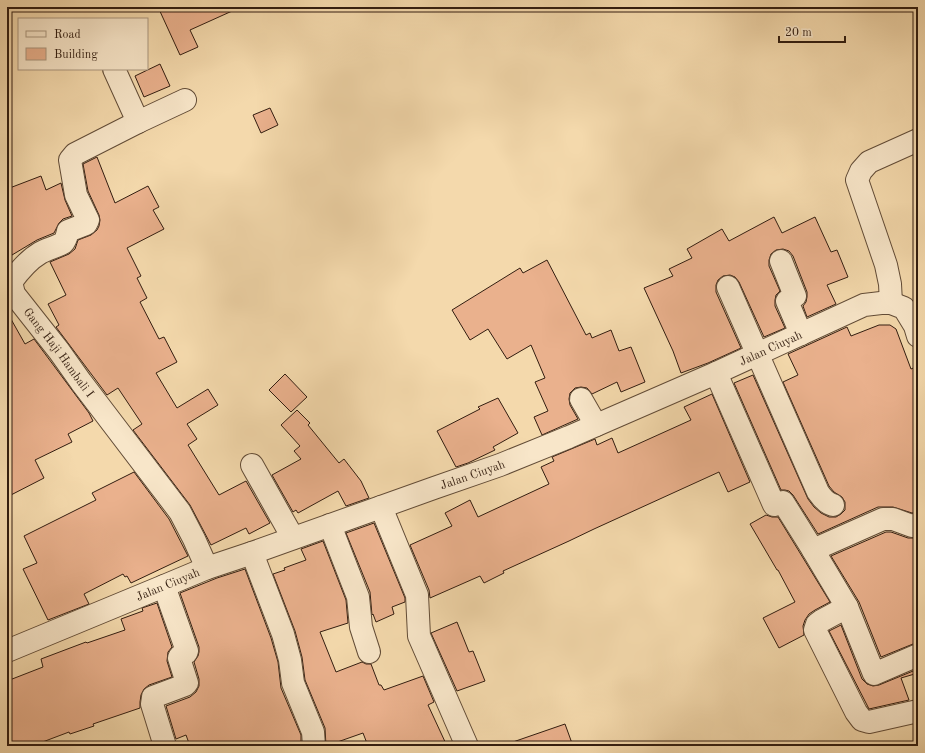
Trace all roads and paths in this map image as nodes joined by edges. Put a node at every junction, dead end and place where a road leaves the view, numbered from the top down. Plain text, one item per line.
1 (114, 70) edge
2 (185, 100) dead end
3 (138, 122) junction
4 (918, 140) edge
5 (781, 261) dead end
6 (728, 287) dead end
7 (891, 303) junction
8 (801, 334) junction
9 (918, 336) edge
10 (758, 354) junction
11 (716, 373) junction
12 (581, 399) dead end
13 (596, 425) junction
14 (252, 465) dead end
15 (833, 505) dead end
16 (381, 507) junction
17 (330, 525) junction
18 (916, 530) edge
19 (293, 538) junction
20 (813, 550) junction
21 (252, 553) junction
22 (207, 568) junction
23 (164, 586) junction
24 (847, 607) junction
25 (7, 651) edge
26 (369, 652) dead end
27 (918, 656) edge
28 (918, 711) edge
29 (165, 746) edge
30 (314, 746) edge
31 (467, 746) edge

1 - 3 street
2 - 3 street, Gang Haji Hambali I
3 - 22 street, Gang Haji Hambali I
4 - 7 street
5 - 8 street
6 - 10 street
7 - 8 street, Jalan Ciuyah
7 - 9 street
8 - 10 street, Jalan Ciuyah
10 - 11 street, Jalan Ciuyah
10 - 15 street
11 - 13 street, Jalan Ciuyah
11 - 20 street
12 - 13 street
13 - 16 street, Jalan Ciuyah
14 - 19 street
16 - 17 street, Jalan Ciuyah
16 - 31 street
17 - 19 street, Jalan Ciuyah
17 - 26 street
18 - 20 street
19 - 21 street, Jalan Ciuyah
20 - 24 street
21 - 22 street, Jalan Ciuyah
21 - 30 street
22 - 23 street, Jalan Ciuyah
23 - 25 street, Jalan Ciuyah
23 - 29 street
24 - 27 street
24 - 28 street

